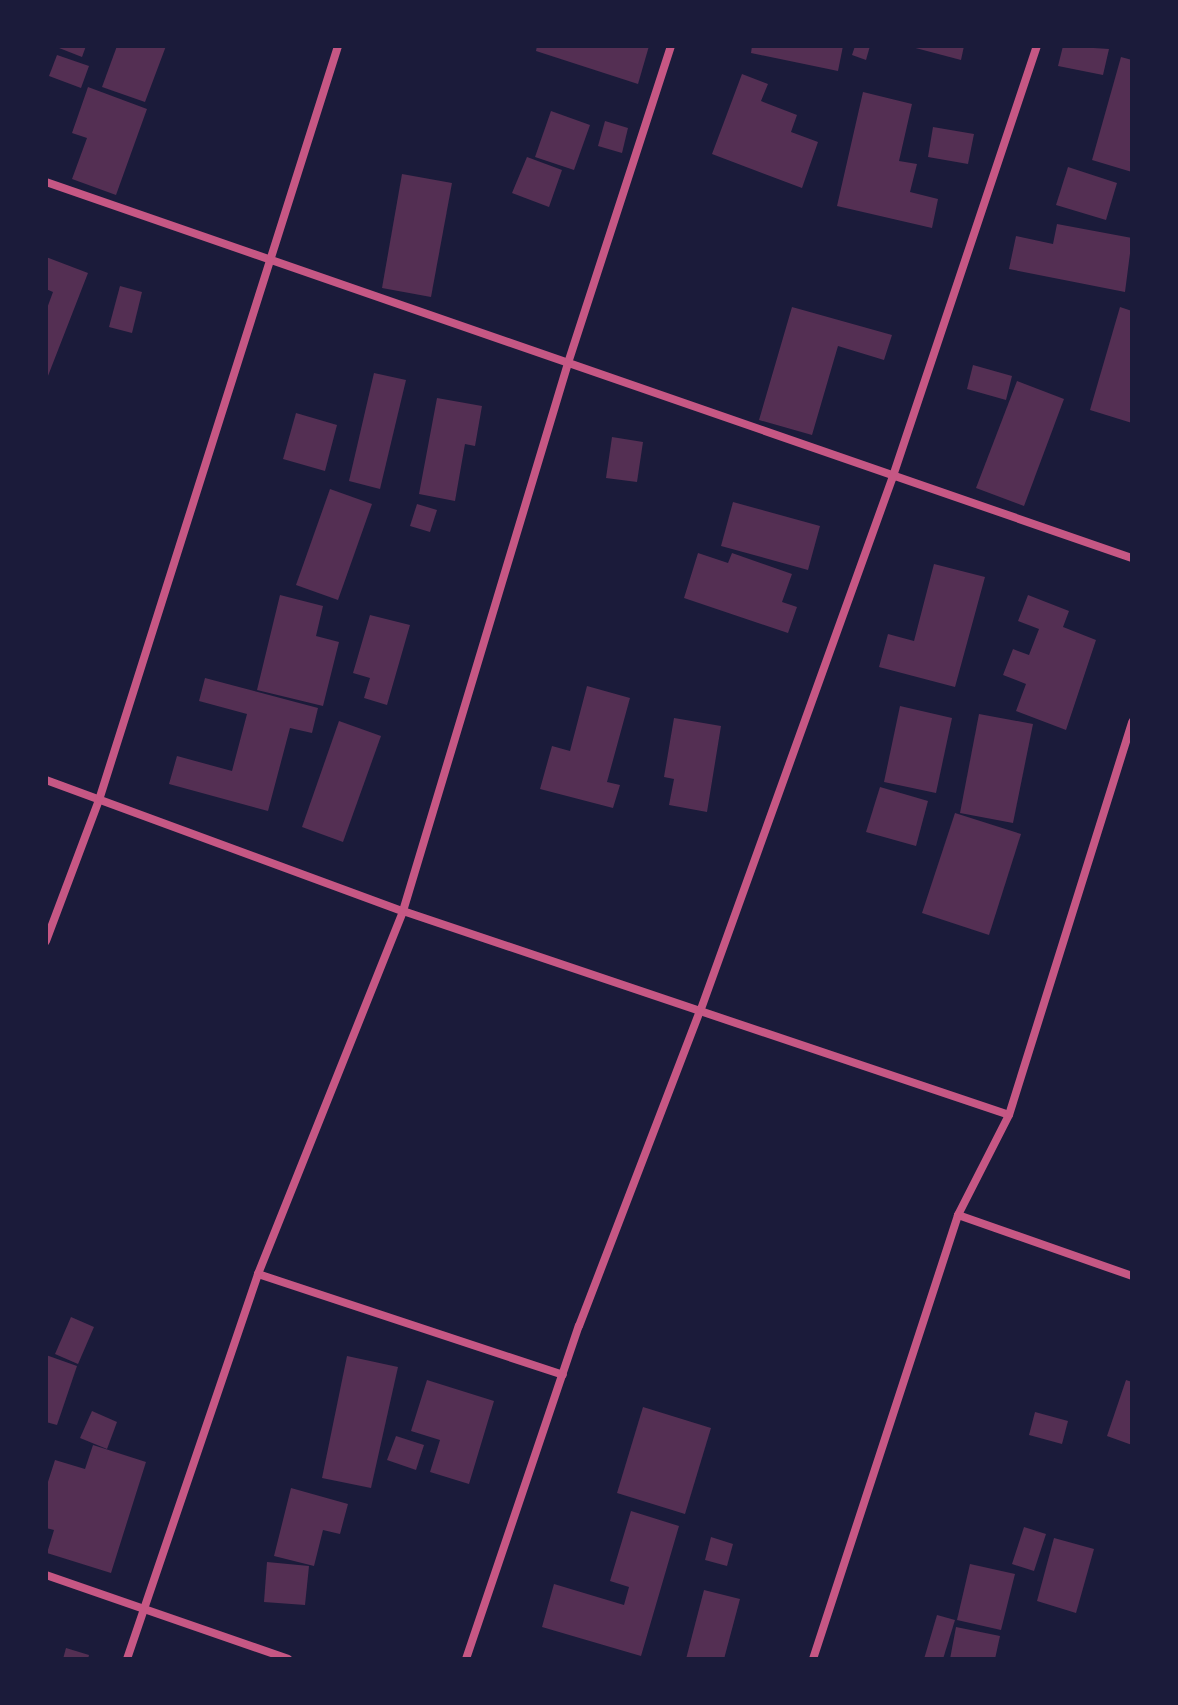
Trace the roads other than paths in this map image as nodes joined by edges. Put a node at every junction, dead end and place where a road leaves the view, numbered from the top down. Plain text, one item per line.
1 (338, 46) edge
2 (671, 46) edge
3 (1037, 46) edge
4 (46, 182) edge
5 (267, 261) junction
6 (568, 363) junction
7 (892, 479) junction
8 (1132, 558) edge
9 (1132, 722) edge
10 (46, 780) edge
11 (99, 800) junction
12 (403, 911) junction
13 (46, 941) edge
14 (701, 1009) junction
15 (1009, 1115) junction
16 (958, 1215) junction
17 (258, 1274) junction
18 (1132, 1276) edge
19 (563, 1375) junction
20 (46, 1575) edge
21 (143, 1609) junction
22 (127, 1659) edge
23 (288, 1659) edge
24 (466, 1659) edge
25 (813, 1659) edge

1 - 5 street
2 - 6 street
3 - 7 street
4 - 5 street
5 - 6 street
5 - 11 street
6 - 7 street
6 - 12 street
7 - 8 street
7 - 14 street
9 - 15 street
10 - 11 street
11 - 12 street
11 - 13 street
12 - 14 street
12 - 17 street
14 - 15 street
14 - 19 street
15 - 16 street
16 - 18 street
16 - 25 street
17 - 19 street
17 - 21 street
19 - 24 street
20 - 21 street
21 - 22 street
21 - 23 street

